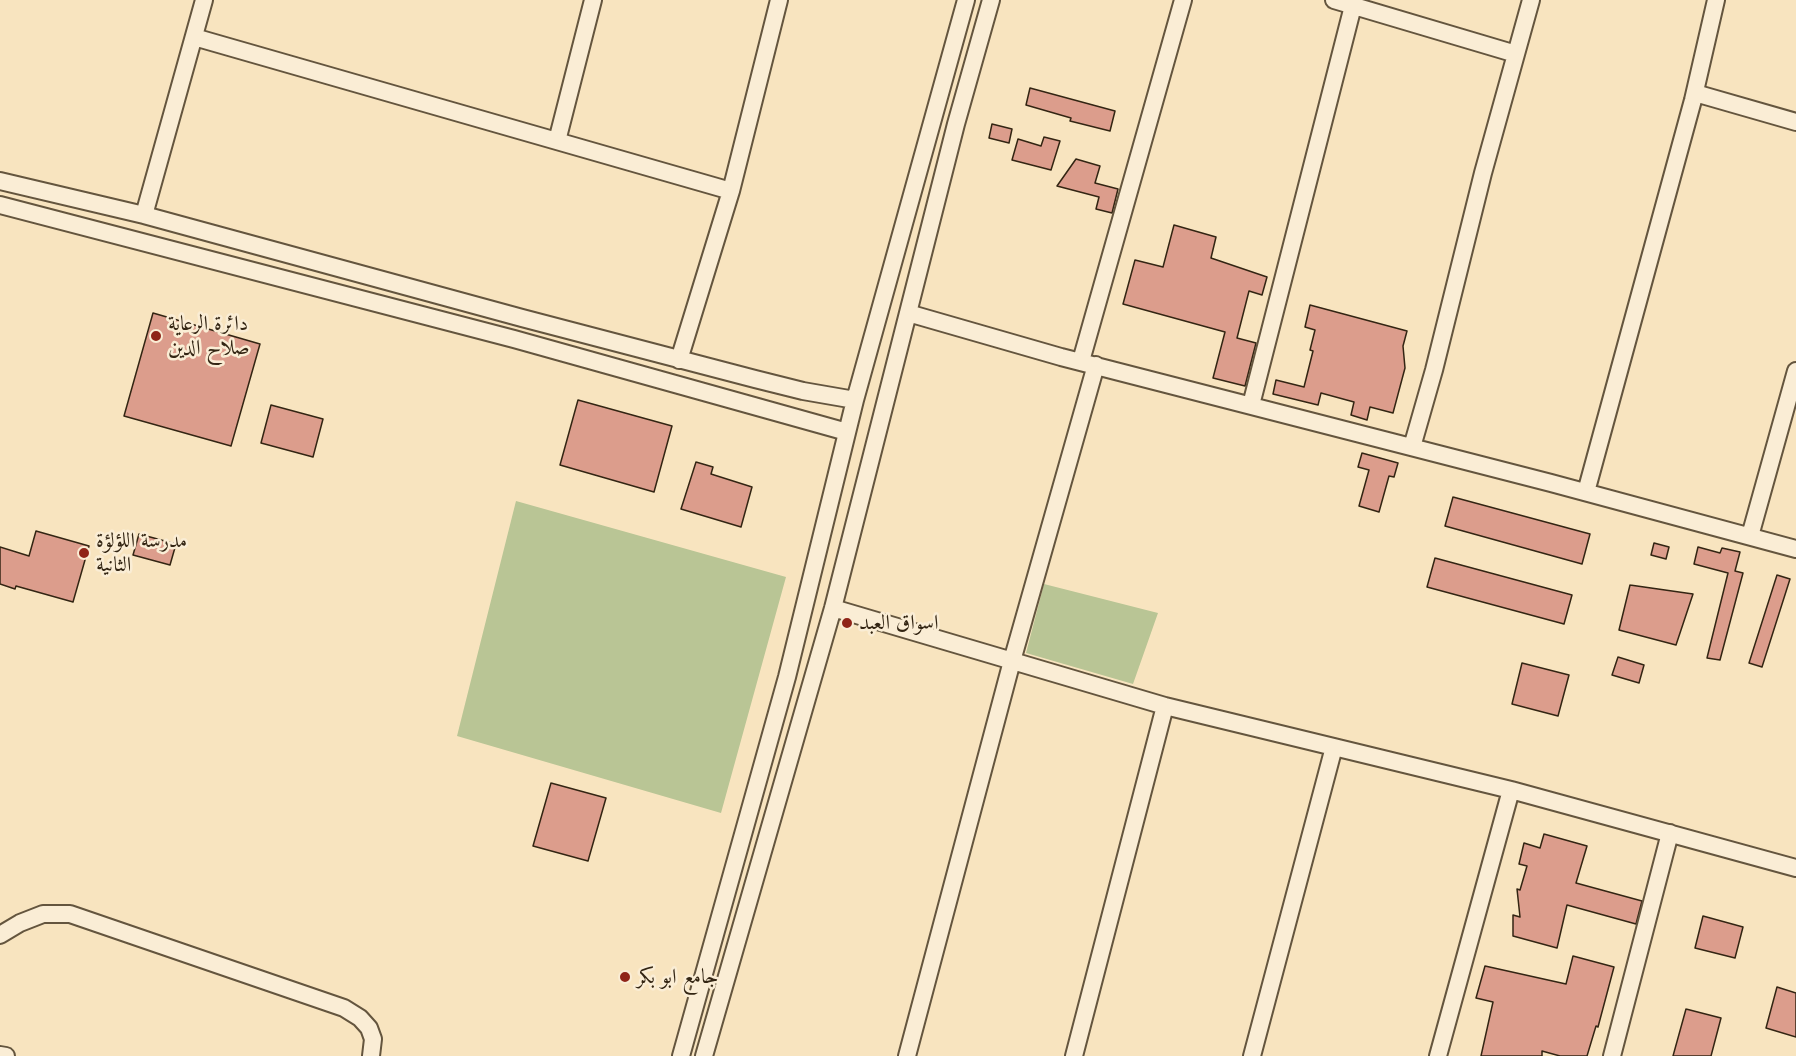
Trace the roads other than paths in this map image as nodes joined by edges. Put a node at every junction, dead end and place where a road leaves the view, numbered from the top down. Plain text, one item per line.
1 (204, 0) edge
2 (593, 0) edge
3 (779, 0) edge
4 (966, 0) edge
5 (991, 0) edge
6 (1183, 0) edge
7 (1334, 0) edge
8 (1531, 0) edge
9 (1716, 0) edge
10 (1353, 6) junction
11 (194, 37) junction
12 (1516, 54) junction
13 (1695, 93) junction
14 (934, 119) junction
15 (1796, 122) edge
16 (956, 124) junction
17 (557, 141) junction
18 (0, 181) edge
19 (731, 191) junction
20 (0, 205) edge
21 (144, 215) junction
22 (234, 240) junction
23 (273, 250) junction
24 (226, 264) junction
25 (266, 274) junction
26 (908, 313) junction
27 (680, 360) junction
28 (1089, 363) junction
29 (1796, 371) edge
30 (755, 379) junction
31 (855, 400) junction
32 (748, 404) junction
33 (1251, 405) junction
34 (847, 432) junction
35 (1412, 447) junction
36 (1586, 492) junction
37 (1750, 536) junction
38 (1796, 549) edge
39 (833, 608) junction
40 (1012, 661) junction
41 (788, 677) junction
42 (811, 685) junction
43 (1166, 706) junction
44 (1334, 747) junction
45 (1511, 790) junction
46 (1670, 833) junction
47 (1796, 868) edge
48 (0, 935) edge
49 (0, 1054) edge
50 (6, 1056) edge
51 (371, 1056) edge
52 (681, 1056) edge
53 (704, 1056) edge
54 (907, 1056) edge
55 (1074, 1056) edge
56 (1252, 1056) edge
57 (1438, 1056) edge
58 (1612, 1056) edge

1 - 11 street
2 - 17 street
3 - 19 street
4 - 14 street
5 - 16 street
6 - 28 street
7 - 10 street
8 - 12 street
9 - 13 street
10 - 12 street
10 - 33 street
11 - 17 street
11 - 21 street
12 - 35 street
13 - 15 street
13 - 36 street
14 - 16 street
14 - 31 street
16 - 26 street
17 - 19 street
18 - 21 street
19 - 27 street
20 - 24 street
21 - 22 street
22 - 23 street
22 - 24 street
23 - 25 street
23 - 27 street
24 - 25 street
25 - 32 street
26 - 28 street
26 - 39 street
27 - 30 street
28 - 33 street
28 - 40 street
29 - 37 street
30 - 31 street
30 - 32 street
31 - 34 street
32 - 34 street
33 - 35 street
34 - 41 street
35 - 36 street
36 - 37 street
37 - 38 street
39 - 40 street
39 - 42 street
40 - 43 street
40 - 54 street
41 - 42 street
41 - 52 street
42 - 53 street
43 - 44 street
43 - 55 street
44 - 45 street
44 - 56 street
45 - 46 street
45 - 57 street
46 - 47 street
46 - 58 street
48 - 51 street
49 - 50 street

